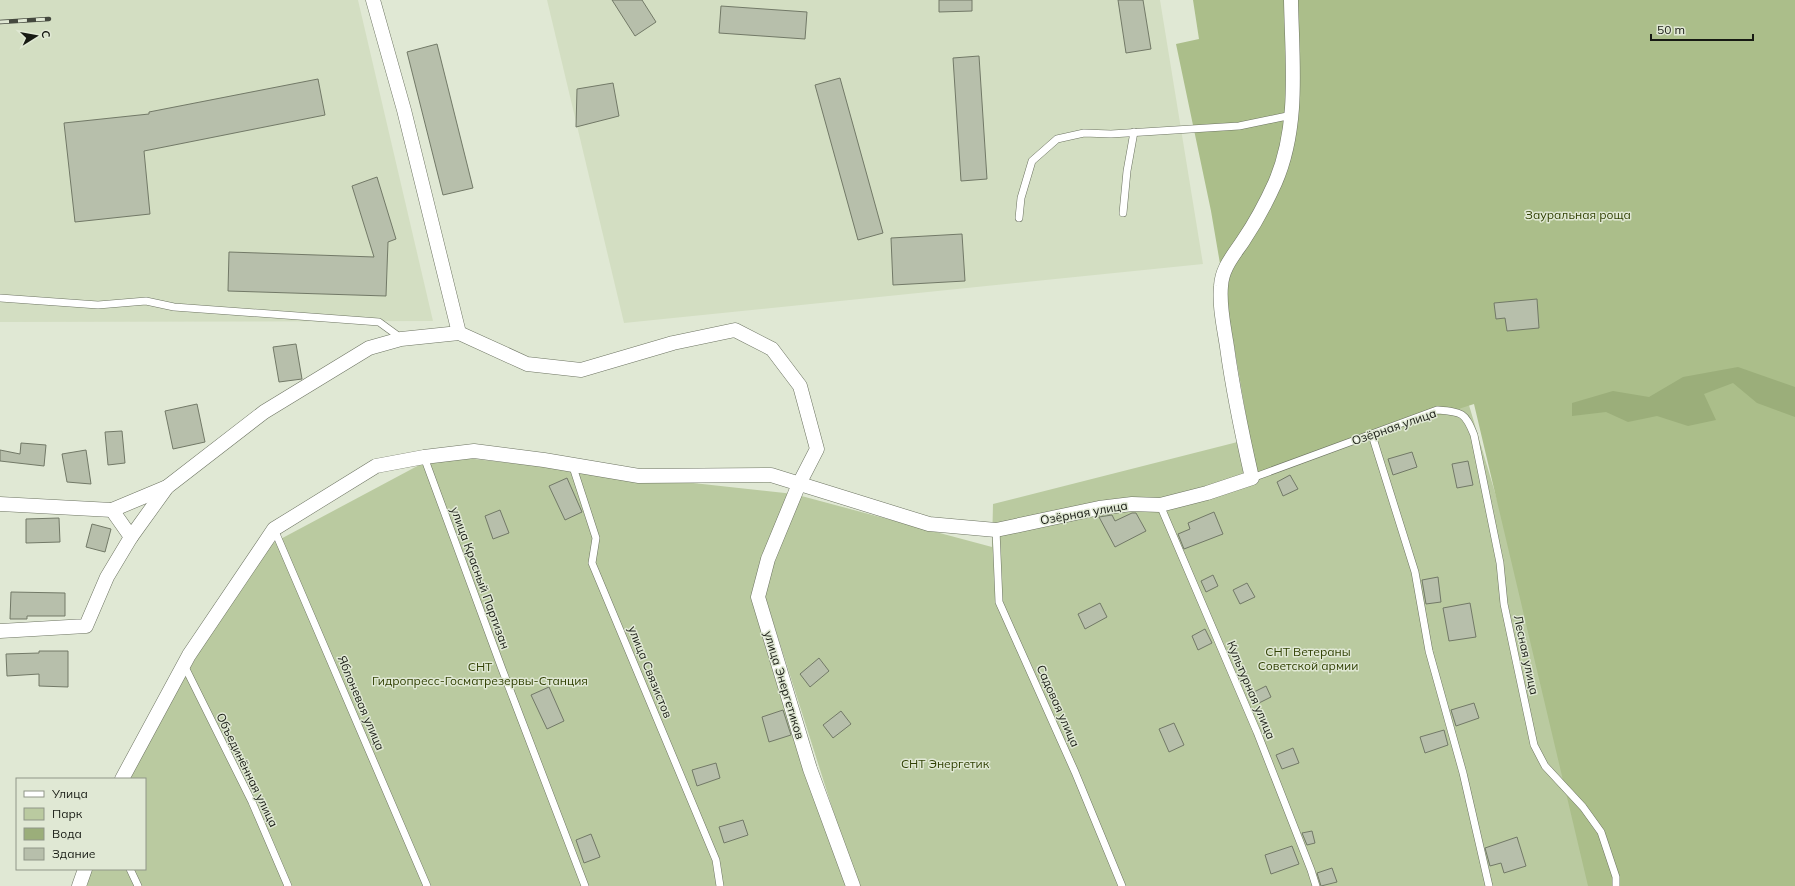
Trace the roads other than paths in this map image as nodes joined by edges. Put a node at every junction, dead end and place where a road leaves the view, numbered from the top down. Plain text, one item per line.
1 (373, 0) edge
2 (1291, 0) edge
3 (1292, 115) junction
4 (1134, 132) junction
5 (1123, 213) dead end
6 (1019, 218) dead end
7 (0, 298) edge
8 (459, 333) junction
9 (401, 338) junction
10 (1456, 412) joint
11 (1372, 435) junction
12 (424, 457) junction
13 (572, 464) junction
14 (1252, 478) junction
15 (799, 484) junction
16 (167, 487) junction
17 (0, 504) edge
18 (1160, 505) junction
19 (112, 510) junction
20 (274, 529) junction
21 (996, 530) junction
22 (131, 538) junction
23 (0, 631) edge
24 (184, 665) junction
25 (123, 778) edge
26 (85, 870) edge
27 (130, 870) edge
28 (79, 886) edge
29 (138, 886) edge
30 (288, 886) edge
31 (427, 886) edge
32 (585, 886) edge
33 (720, 886) edge
34 (853, 886) edge
35 (1122, 886) edge
36 (1316, 886) edge
37 (1488, 886) edge
38 (1616, 886) edge

1 - 8 street
2 - 3 street
3 - 4 lane
3 - 14 street
4 - 5 lane
4 - 6 lane
7 - 9 lane
8 - 9 street
8 - 15 street, улица Энергетиков
9 - 16 street
10 - 11 lane, Озёрная улица
10 - 38 lane, Лесная улица
11 - 14 lane, Озёрная улица
11 - 37 lane
12 - 13 street, Озёрная улица
12 - 20 street, Озёрная улица
12 - 32 lane, улица Красный Партизан
13 - 15 street, Озёрная улица
13 - 33 lane, улица Связистов
14 - 18 street, Озёрная улица
15 - 21 street, Озёрная улица
15 - 34 street, улица Энергетиков
16 - 19 street
16 - 22 street
17 - 19 street
18 - 21 street, Озёрная улица
18 - 36 lane, Культурная улица
19 - 22 street
20 - 24 street
20 - 31 lane, Яблоневая улица
21 - 35 lane, Садовая улица
22 - 23 street
24 - 25 street
24 - 30 lane, Объединённая улица
26 - 28 street
27 - 29 lane

